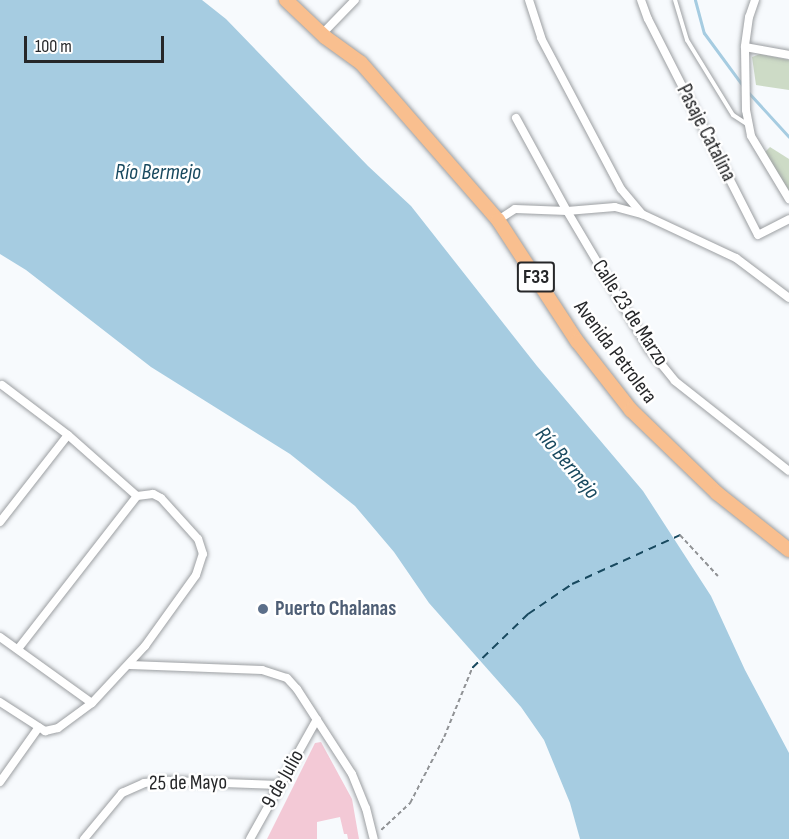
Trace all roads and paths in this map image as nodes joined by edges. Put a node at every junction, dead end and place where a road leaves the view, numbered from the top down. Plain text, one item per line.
1 (286, 0) edge
2 (355, 0) edge
3 (529, 0) edge
4 (641, 0) edge
5 (675, 0) edge
6 (755, 0) edge
7 (322, 34) junction
8 (745, 47) junction
9 (789, 55) edge
10 (516, 118) dead end
11 (749, 126) junction
12 (789, 199) edge
13 (567, 211) junction
14 (642, 214) junction
15 (498, 219) junction
16 (789, 219) edge
17 (789, 298) edge
18 (2, 385) dead end
19 (68, 435) junction
20 (789, 471) edge
21 (137, 496) junction
22 (0, 522) edge
23 (680, 535) dead end
24 (789, 550) edge
25 (718, 576) dead end
26 (0, 637) edge
27 (18, 649) junction
28 (130, 665) junction
29 (472, 668) dead end
30 (0, 702) edge
31 (92, 703) junction
32 (317, 719) junction
33 (39, 727) junction
34 (0, 782) edge
35 (279, 785) junction
36 (373, 838) edge
37 (84, 839) edge
38 (250, 839) edge

1 - 7 highway, Avenida Petrolera / F33
2 - 7 street
3 - 14 street
4 - 16 street, Pasaje Catalina
5 - 11 lane
6 - 8 street
7 - 15 highway, Avenida Petrolera / F33
8 - 9 street
8 - 11 street
10 - 13 street, Calle 23 de Marzo
11 - 12 street
13 - 14 street
13 - 15 street
13 - 20 street, Calle 23 de Marzo
14 - 17 street
15 - 24 highway, Avenida Petrolera / F33
18 - 19 street
19 - 21 street
19 - 22 street
21 - 27 street
21 - 28 street
23 - 25 path
26 - 27 street
27 - 31 street
28 - 31 street
28 - 32 street
29 - 36 path
30 - 33 street
31 - 33 street
32 - 35 street, 9 de Julio
32 - 36 street
33 - 34 street
35 - 37 street, 25 de Mayo
35 - 38 street, 9 de Julio

